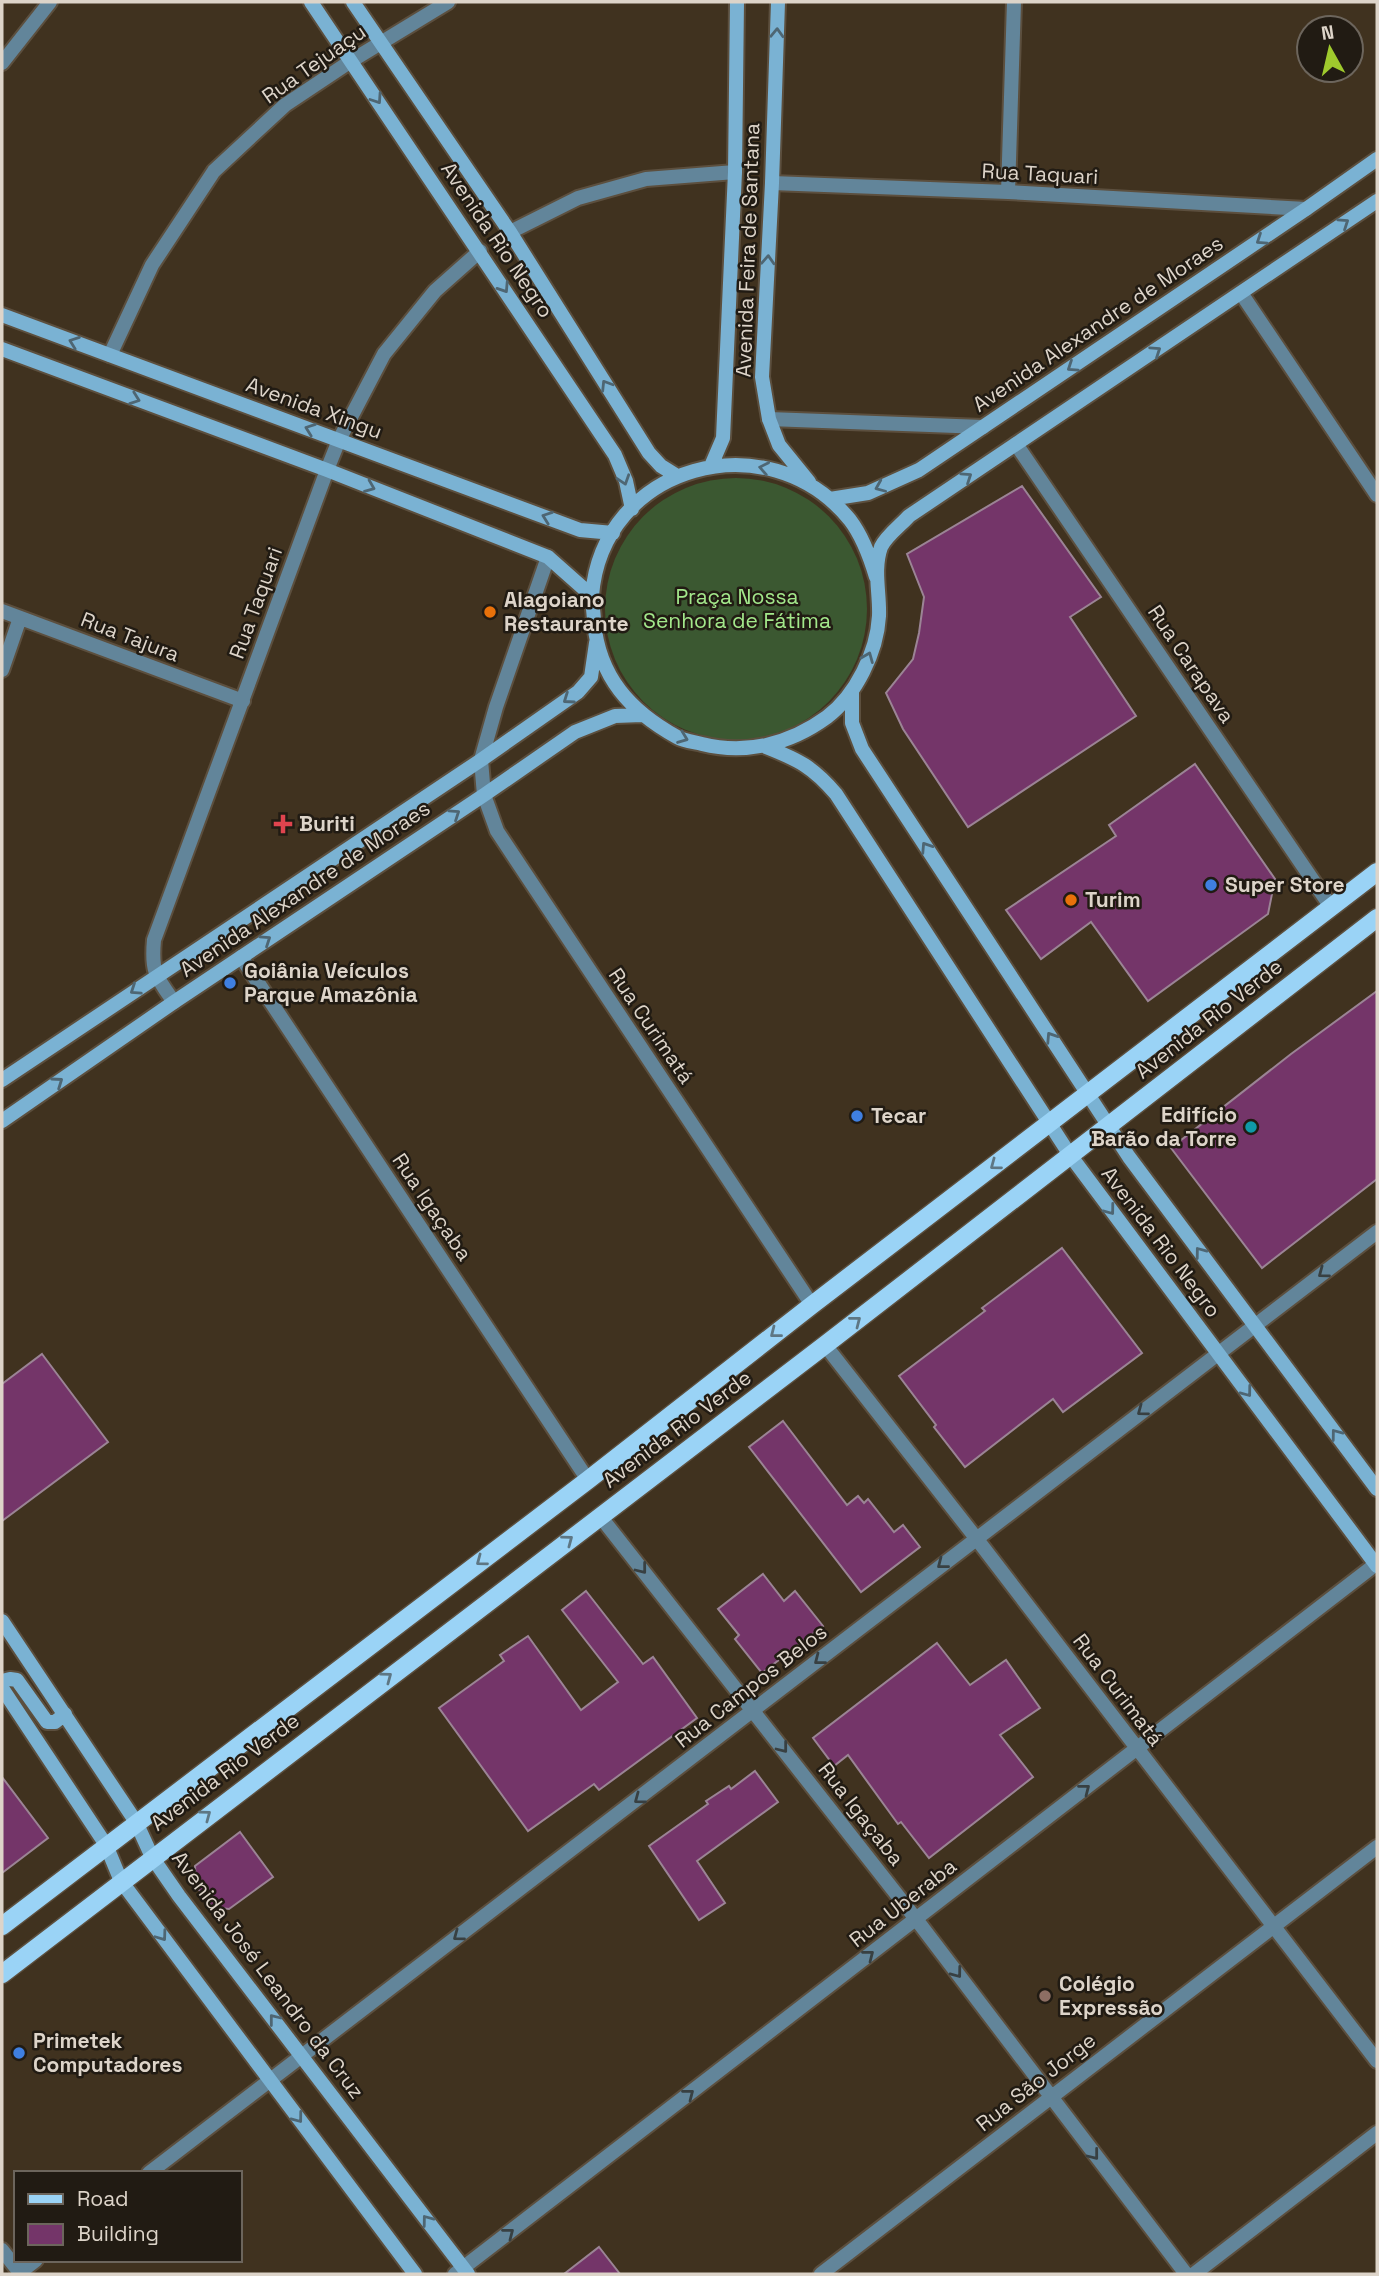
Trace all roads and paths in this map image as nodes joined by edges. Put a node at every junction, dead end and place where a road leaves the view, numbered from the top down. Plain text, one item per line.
1 (50, 2) edge
2 (311, 2) edge
3 (353, 2) edge
4 (448, 2) edge
5 (737, 2) edge
6 (778, 2) edge
7 (1014, 2) edge
8 (380, 43) junction
9 (351, 61) junction
10 (2, 63) edge
11 (1377, 159) edge
12 (735, 172) junction
13 (772, 183) junction
14 (1008, 192) junction
15 (1377, 201) edge
16 (1306, 209) junction
17 (510, 232) junction
18 (480, 251) junction
19 (1241, 293) junction
20 (2, 315) edge
21 (2, 349) edge
22 (110, 355) junction
23 (769, 419) junction
24 (983, 427) junction
25 (339, 440) junction
26 (1016, 444) junction
27 (711, 466) junction
28 (327, 470) junction
29 (677, 476) junction
30 (812, 486) junction
31 (1377, 495) edge
32 (830, 499) junction
33 (632, 509) junction
34 (612, 533) junction
35 (548, 557) junction
36 (877, 577) junction
37 (592, 596) junction
38 (2, 611) edge
39 (20, 618) junction
40 (596, 642) junction
41 (2, 670) edge
42 (852, 690) junction
43 (243, 701) junction
44 (642, 715) junction
45 (766, 747) junction
46 (481, 760) junction
47 (484, 795) junction
48 (1377, 872) edge
49 (1331, 907) junction
50 (1377, 918) edge
51 (241, 957) junction
52 (156, 976) junction
53 (174, 1002) junction
54 (2, 1080) edge
55 (1088, 1094) junction
56 (2, 1121) edge
57 (1050, 1124) junction
58 (1109, 1126) junction
59 (1070, 1155) junction
60 (1377, 1232) edge
61 (811, 1305) junction
62 (1254, 1325) junction
63 (825, 1345) junction
64 (1217, 1353) junction
65 (588, 1480) junction
66 (1377, 1489) edge
67 (600, 1516) junction
68 (976, 1538) junction
69 (1377, 1565) edge
70 (2, 1621) edge
71 (2, 1681) edge
72 (2, 1688) edge
73 (754, 1711) junction
74 (65, 1714) junction
75 (1137, 1749) junction
76 (136, 1822) junction
77 (106, 1845) junction
78 (1377, 1847) edge
79 (152, 1857) junction
80 (121, 1881) junction
81 (916, 1919) junction
82 (2, 1926) edge
83 (1274, 1926) junction
84 (2, 1974) edge
85 (302, 2055) junction
86 (1377, 2061) edge
87 (269, 2080) junction
88 (1050, 2098) junction
89 (1377, 2133) edge
90 (152, 2171) edge
91 (2, 2250) edge
92 (34, 2262) edge
93 (462, 2272) edge
94 (824, 2273) edge
95 (19, 2274) edge
96 (415, 2274) edge
97 (1186, 2274) edge
98 (1194, 2274) edge

1 - 10 street
2 - 9 main road, Avenida Rio Negro
3 - 8 main road, Avenida Rio Negro
4 - 8 street, Rua Tejuaçu
5 - 12 main road, Avenida Feira de Santana
13 -> 6 main road, Avenida Feira de Santana
7 - 14 street
8 - 9 street, Rua Tejuaçu
8 - 17 main road, Avenida Rio Negro
9 -> 18 main road, Avenida Rio Negro
9 - 22 street, Rua Tejuaçu
11 - 16 main road, Avenida Alexandre de Moraes
12 - 17 street
12 - 27 main road, Avenida Feira de Santana
13 - 14 street, Rua Taquari
23 -> 13 main road, Avenida Feira de Santana
14 - 16 street, Rua Taquari
19 -> 15 main road
16 -> 24 main road, Avenida Alexandre de Moraes
29 -> 17 main road, Avenida Rio Negro
18 - 25 street, Rua Taquari
18 -> 33 main road, Avenida Rio Negro
26 -> 19 main road
19 - 31 street
22 -> 20 main road, Avenida Xingu
21 -> 28 main road
25 -> 22 main road, Avenida Xingu
23 - 24 street
23 - 30 main road, Avenida Feira de Santana
24 -> 32 main road, Avenida Alexandre de Moraes
25 - 28 street, Rua Taquari
34 -> 25 main road, Avenida Xingu
36 -> 26 main road
26 - 49 street, Rua Carapava
27 - 29 main road
30 -> 27 main road
28 -> 35 main road
28 - 43 street, Rua Taquari
29 - 33 main road
30 - 32 main road
32 - 36 main road
33 - 34 main road
34 - 37 main road
35 - 37 main road
35 - 46 street
42 -> 36 main road
37 - 40 main road
38 - 39 street, Rua Tajura
39 - 41 street
39 - 43 street, Rua Tajura
40 - 44 main road
40 -> 46 main road, Avenida Alexandre de Moraes
42 - 45 main road
55 -> 42 main road, Avenida Rio Negro
43 - 52 street, Rua Taquari
44 -> 45 main road
44 - 47 main road, Avenida Alexandre de Moraes
45 - 57 main road, Avenida Rio Negro
46 - 47 street, Rua Curimatá
46 - 52 main road, Avenida Alexandre de Moraes
51 -> 47 main road, Avenida Alexandre de Moraes
47 - 61 street, Rua Curimatá
48 - 49 main road, Avenida Rio Verde
49 - 55 main road, Avenida Rio Verde
50 - 58 main road, Avenida Rio Verde
51 - 53 main road, Avenida Alexandre de Moraes
51 - 65 street, Rua Igaçaba
52 - 53 street
52 -> 54 main road, Avenida Alexandre de Moraes
56 -> 53 main road, Avenida Alexandre de Moraes
55 - 57 main road, Avenida Rio Verde
55 - 58 main road, Avenida Rio Negro
57 - 59 main road, Avenida Rio Negro
57 -> 61 main road, Avenida Rio Verde
58 - 59 main road, Avenida Rio Verde
62 -> 58 main road, Avenida Rio Negro
63 -> 59 main road, Avenida Rio Verde
59 -> 64 main road, Avenida Rio Negro
60 -> 62 street, Rua Campos Belos
61 -> 65 main road, Avenida Rio Verde
62 - 64 street, Rua Campos Belos
66 -> 62 main road, Avenida Rio Negro
63 - 67 main road, Avenida Rio Verde
63 - 68 street, Rua Curimatá
64 -> 68 street, Rua Campos Belos
64 -> 69 main road, Avenida Rio Negro
65 -> 76 main road, Avenida Rio Verde
67 -> 73 street, Rua Igaçaba
79 -> 67 main road, Avenida Rio Verde
68 -> 73 street, Rua Campos Belos
68 - 75 street, Rua Curimatá
69 - 75 street, Rua Uberaba
70 - 74 main road, Avenida José Leandro da Cruz
71 - 74 main road
72 - 77 main road
73 -> 81 street, Rua Igaçaba
73 -> 85 street, Rua Campos Belos
74 - 76 main road, Avenida José Leandro da Cruz
81 -> 75 street, Rua Uberaba
75 - 83 street, Rua Curimatá
76 - 77 main road, Avenida Rio Verde
76 - 79 main road, Avenida José Leandro da Cruz
77 - 80 main road
77 - 82 main road, Avenida Rio Verde
78 - 83 street, Rua São Jorge
79 - 80 main road, Avenida Rio Verde
85 -> 79 main road, Avenida José Leandro da Cruz
80 - 84 main road, Avenida Rio Verde
80 -> 87 main road
81 -> 88 street, Rua Igaçaba
93 -> 81 street, Rua Uberaba
83 - 86 street, Rua Curimatá
83 - 88 street, Rua São Jorge
85 - 87 street, Rua Campos Belos
93 -> 85 main road, Avenida José Leandro da Cruz
87 - 90 street, Rua Campos Belos
87 -> 96 main road
88 - 94 street, Rua São Jorge
88 -> 97 street, Rua Igaçaba
89 - 98 street
91 - 95 street
92 - 95 street

